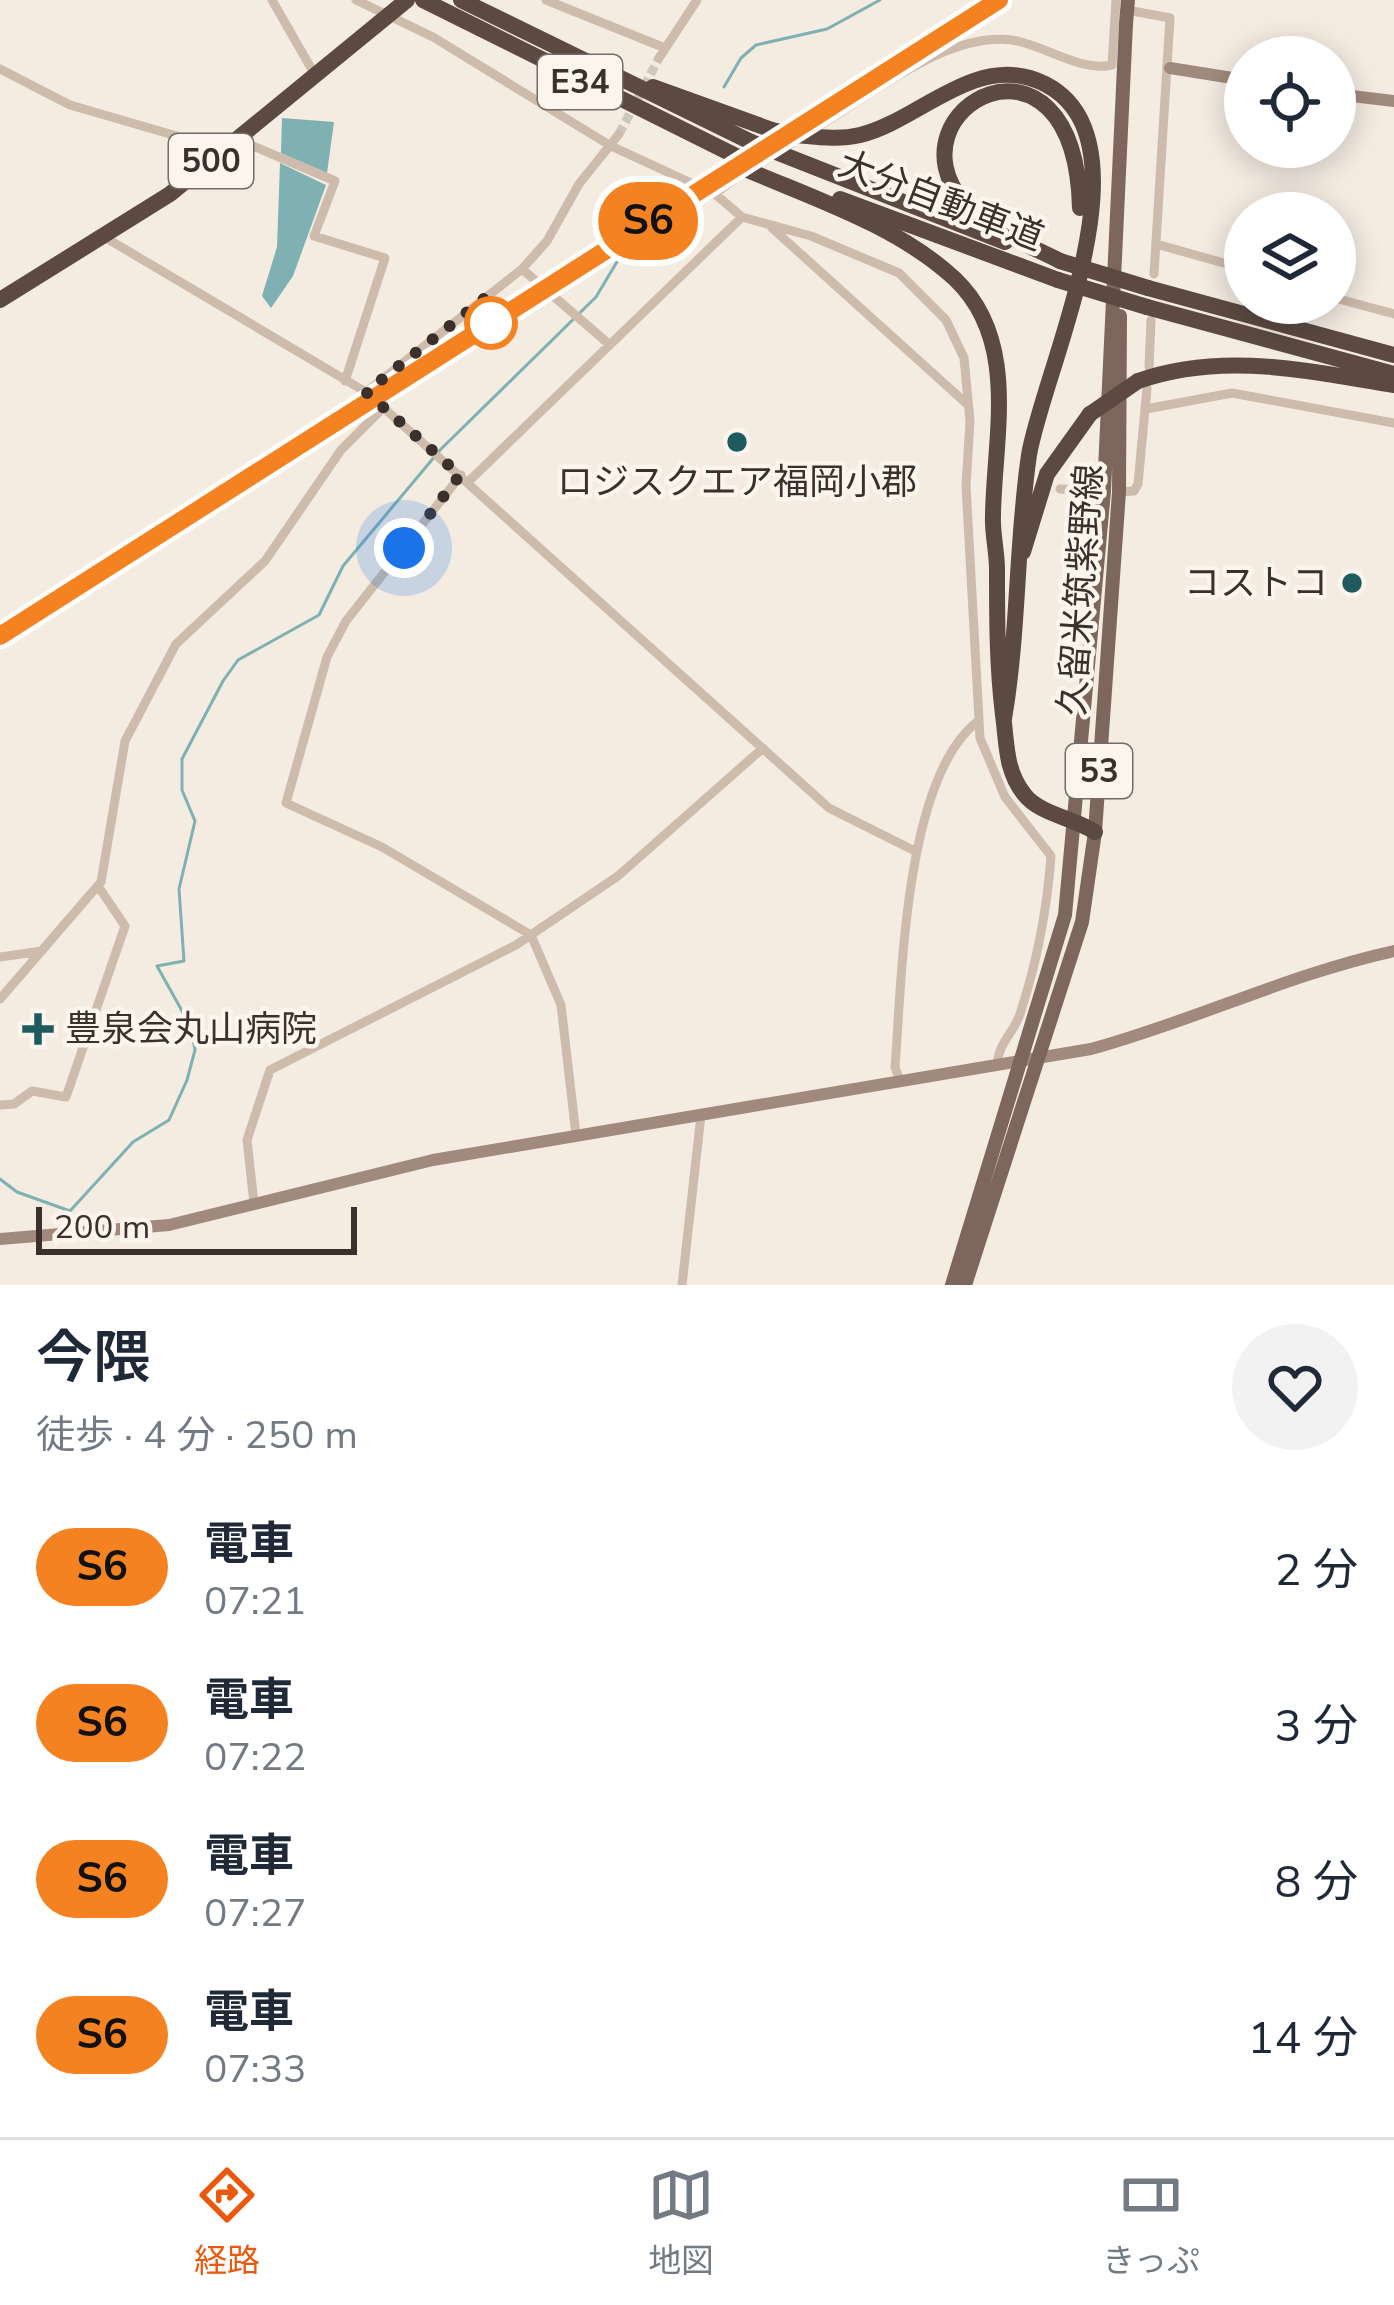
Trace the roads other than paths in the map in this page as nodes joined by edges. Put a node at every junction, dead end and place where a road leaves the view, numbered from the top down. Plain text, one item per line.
1 (272, 0) edge
2 (356, 0) edge
3 (407, 0) edge
4 (461, 0) edge
5 (546, 0) edge
6 (697, 0) edge
7 (426, 2) edge
8 (1120, 3) edge
9 (487, 14) junction
10 (385, 18) junction
11 (1170, 68) junction
12 (0, 70) edge
13 (315, 75) junction
14 (1224, 77) edge
15 (1356, 96) edge
16 (1394, 101) edge
17 (817, 128) tunnel mouth
18 (620, 134) tunnel mouth
19 (238, 140) junction
20 (611, 146) junction
21 (218, 155) junction
22 (745, 170) junction
23 (715, 194) junction
24 (742, 217) junction
25 (770, 226) junction
26 (101, 236) junction
27 (1156, 244) junction
28 (1224, 263) edge
29 (522, 269) junction
30 (1059, 270) junction
31 (1150, 297) junction
32 (0, 300) edge
33 (1356, 304) edge
34 (1394, 314) edge
35 (610, 346) junction
36 (1394, 355) edge
37 (1394, 374) edge
38 (1145, 379) junction
39 (345, 381) junction
40 (1394, 386) edge
41 (366, 392) junction
42 (968, 405) junction
43 (384, 407) junction
44 (1146, 409) junction
45 (1394, 423) edge
46 (465, 479) junction
47 (988, 483) dead end
48 (966, 486) junction
49 (1060, 489) dead end
50 (1112, 492) junction
51 (998, 565) junction
52 (1019, 565) junction
53 (1004, 719) junction
54 (978, 722) junction
55 (763, 748) junction
56 (1077, 820) junction
57 (1095, 832) junction
58 (915, 851) junction
59 (98, 886) junction
60 (531, 935) junction
61 (42, 951) junction
62 (1394, 951) edge
63 (0, 957) edge
64 (0, 999) edge
65 (1024, 1058) junction
66 (1042, 1058) junction
67 (997, 1063) junction
68 (899, 1081) junction
69 (0, 1105) edge
70 (701, 1114) junction
71 (576, 1135) junction
72 (254, 1203) junction
73 (0, 1239) edge
74 (682, 1285) edge
75 (952, 1285) edge
76 (965, 1285) edge

1 - 13 street
2 - 10 street
3 - 10 highway, 500
4 - 9 highway, 大分自動車道 / E34
5 - 6 street
7 - 22 highway, 大分自動車道 / E34, bridge
8 - 11 street
8 - 17 street
8 - 50 main road, 久留米筑紫野線 / 53, bridge
9 - 30 highway, 大分自動車道 / E34, bridge
9 - 52 highway, bridge
10 - 13 highway, 500
10 - 20 street
11 - 14 street
11 - 27 street
12 - 21 street
13 - 19 highway, 500
15 - 16 street
18 - 20 street
19 - 21 highway, 500
19 - 39 street
20 - 23 street
20 - 29 street
21 - 26 highway, 500
22 - 23 street
22 - 30 highway, 大分自動車道 / E34
22 - 51 highway
23 - 24 street
24 - 25 street
24 - 35 street
25 - 42 street
25 - 42 street
26 - 32 highway, 500
26 - 39 street
27 - 28 street
27 - 31 street
29 - 35 street
29 - 41 street
30 - 31 highway, 大分自動車道 / E34, bridge
30 - 51 highway
31 - 36 highway, 大分自動車道 / E34
31 - 37 highway, 大分自動車道 / E34
31 - 38 street
33 - 34 street
35 - 46 street
38 - 40 highway
38 - 44 street
38 - 52 highway, bridge
39 - 41 street
41 - 43 street
42 - 48 street
43 - 46 street
43 - 59 street
44 - 45 street
44 - 50 street
46 - 55 street
46 - 60 street
47 - 48 street
48 - 54 street
49 - 50 street
50 - 56 main road, 久留米筑紫野線 / 53
50 - 57 main road, 久留米筑紫野線 / 53
51 - 53 highway
52 - 53 highway
53 - 56 highway
54 - 58 street
54 - 67 street
55 - 58 street
55 - 60 street
56 - 57 highway
56 - 65 main road, 久留米筑紫野線 / 53
57 - 66 main road, 久留米筑紫野線 / 53
58 - 68 street
59 - 61 street
59 - 69 street
60 - 71 street
60 - 72 street
61 - 63 street
61 - 64 street
62 - 66 street
65 - 66 street
65 - 67 street
65 - 75 main road, 久留米筑紫野線 / 53
66 - 76 main road, 久留米筑紫野線 / 53
67 - 68 street
68 - 70 street
70 - 71 street
70 - 74 street
71 - 72 street
72 - 73 street

